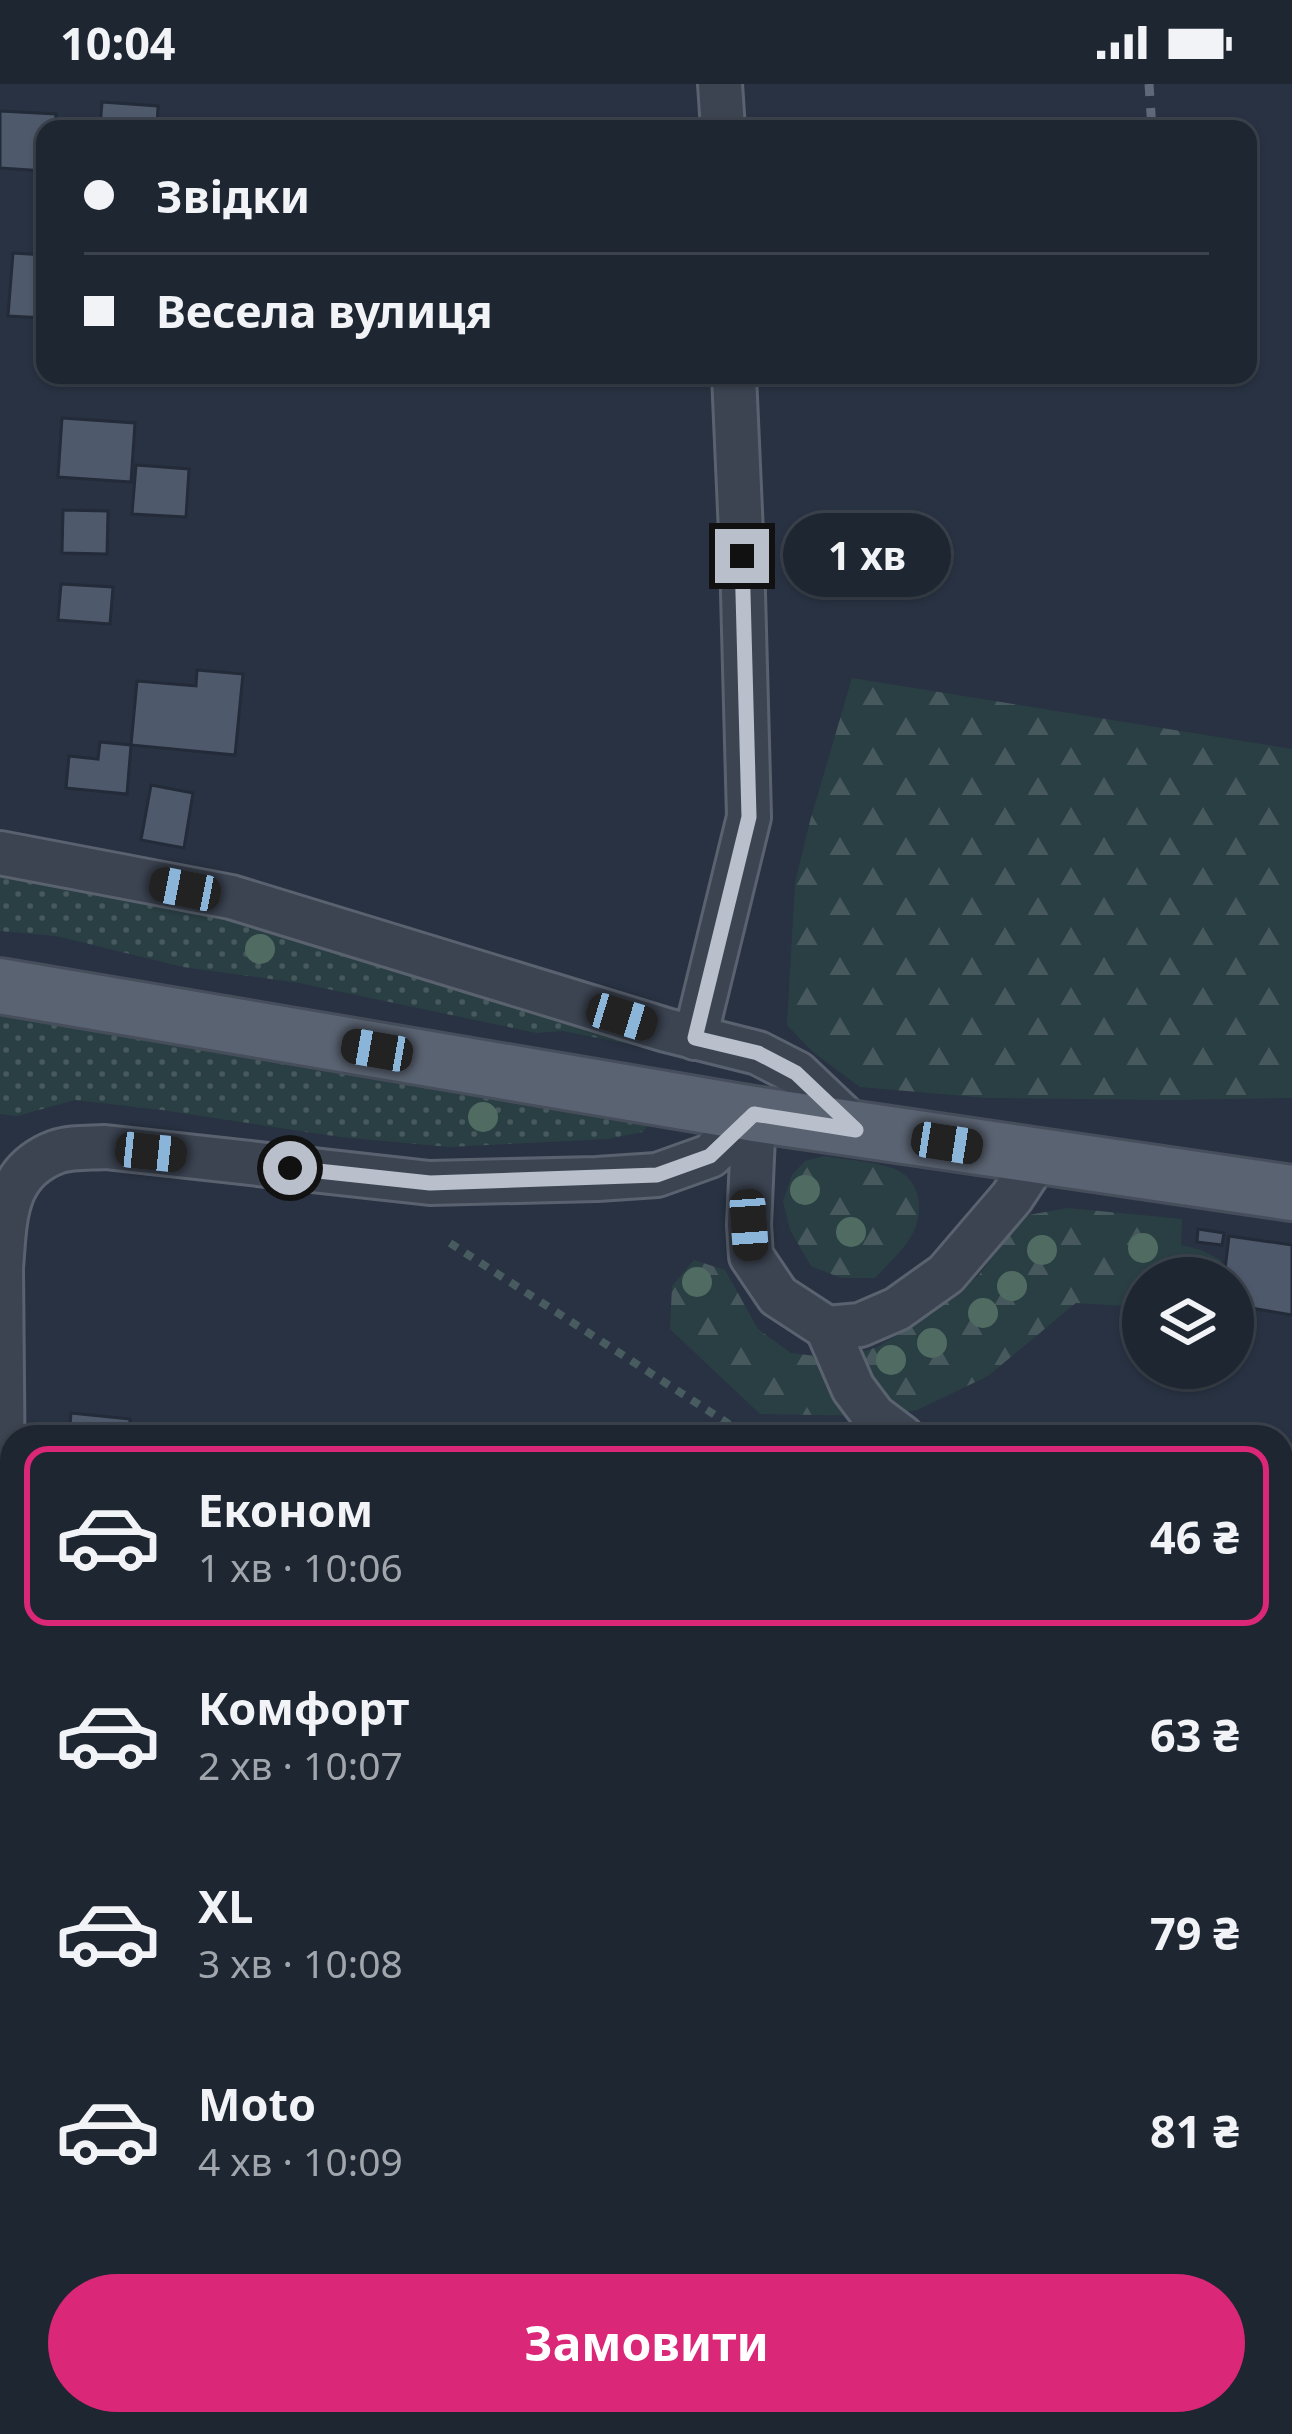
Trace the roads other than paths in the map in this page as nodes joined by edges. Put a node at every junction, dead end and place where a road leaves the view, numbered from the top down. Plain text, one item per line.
1 (721, 84) edge
2 (722, 120) edge
3 (734, 384) edge
4 (0, 854) edge
5 (0, 986) edge
6 (695, 1038) junction
7 (754, 1114) junction
8 (856, 1130) junction
9 (1039, 1156) junction
10 (1292, 1193) edge
11 (827, 1328) junction
12 (3, 1425) edge
13 (886, 1425) edge

1 - 2 street
3 - 6 street
4 - 6 street
5 - 7 main road
6 - 8 street
7 - 8 main road
7 - 11 street
7 - 12 street
8 - 9 main road
9 - 10 main road
9 - 11 street
11 - 13 street

